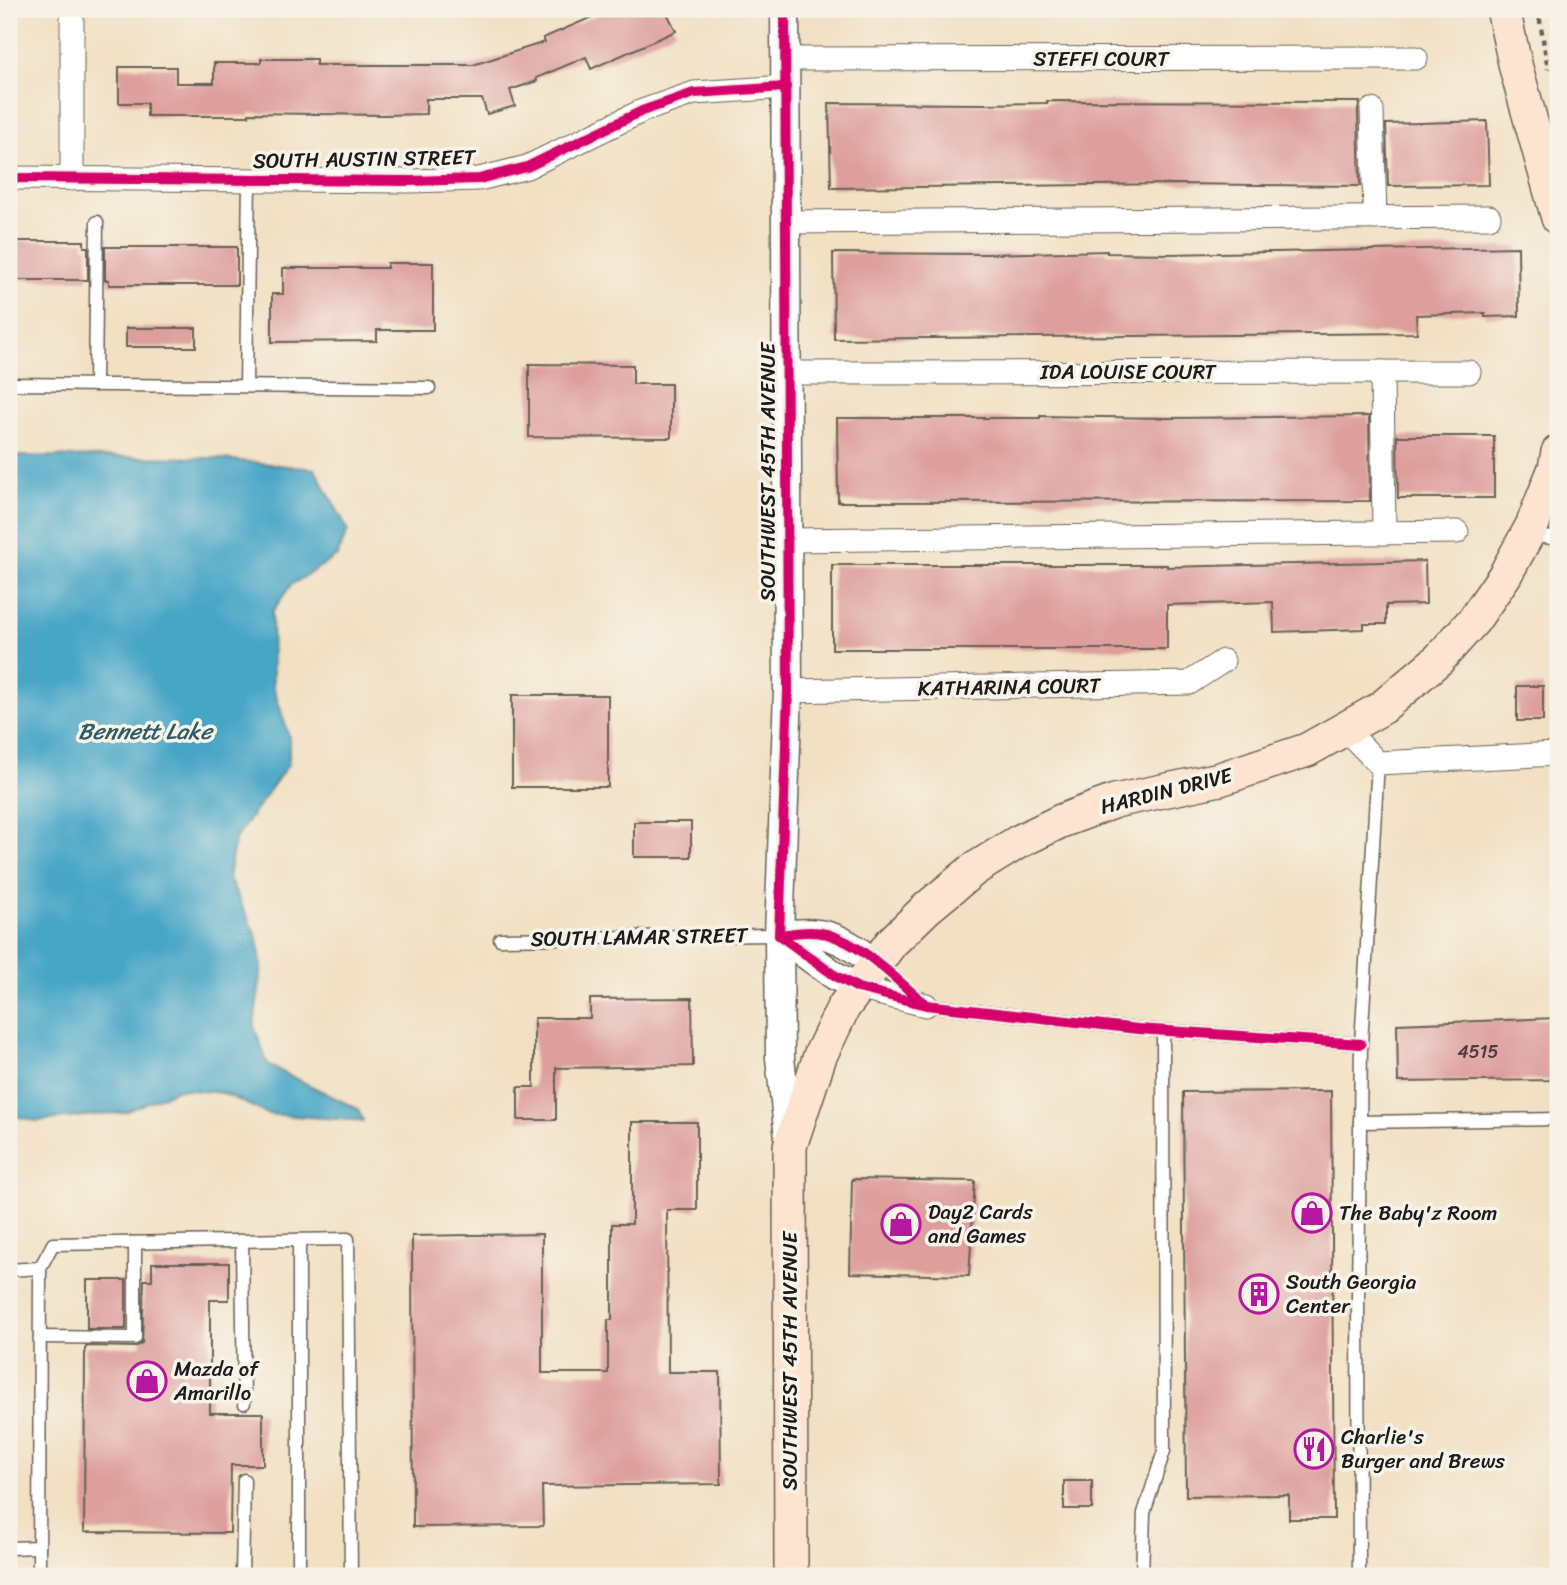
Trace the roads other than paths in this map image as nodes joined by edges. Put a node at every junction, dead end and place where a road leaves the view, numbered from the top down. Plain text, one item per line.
1 (72, 9) edge
2 (786, 9) edge
3 (1503, 9) edge
4 (1416, 58) dead end
5 (786, 59) junction
6 (786, 88) junction
7 (1372, 110) dead end
8 (1540, 158) junction
9 (9, 178) edge
10 (72, 179) junction
11 (249, 180) junction
12 (1558, 186) edge
13 (1489, 217) dead end
14 (1375, 218) junction
15 (1558, 218) edge
16 (97, 222) dead end
17 (786, 222) junction
18 (1382, 372) junction
19 (1469, 372) dead end
20 (787, 373) junction
21 (9, 384) edge
22 (95, 385) junction
23 (246, 386) junction
24 (429, 388) dead end
25 (1556, 469) edge
26 (1457, 532) dead end
27 (1384, 533) junction
28 (1543, 536) edge
29 (788, 540) junction
30 (1223, 661) dead end
31 (788, 691) junction
32 (1345, 729) junction
33 (1558, 754) edge
34 (1378, 763) junction
35 (782, 853) junction
36 (825, 934) junction
37 (779, 935) junction
38 (500, 939) dead end
39 (867, 976) junction
40 (926, 1005) joint
41 (1163, 1031) junction
42 (1361, 1044) junction
43 (1558, 1119) edge
44 (1360, 1122) junction
45 (790, 1146) junction
46 (299, 1240) junction
47 (242, 1241) junction
48 (135, 1243) junction
49 (40, 1268) junction
50 (9, 1270) edge
51 (40, 1337) junction
52 (244, 1403) dead end
53 (244, 1480) dead end
54 (39, 1547) junction
55 (9, 1548) edge
56 (48, 1576) edge
57 (242, 1576) edge
58 (299, 1576) edge
59 (351, 1576) edge
60 (790, 1576) edge
61 (1142, 1576) edge
62 (1359, 1576) edge

1 - 10 street
2 - 5 street, SOUTHWEST 45TH AVENUE
3 - 8 main road
4 - 5 street, STEFFI COURT
5 - 6 street, SOUTHWEST 45TH AVENUE
6 - 11 street, SOUTH AUSTIN STREET
6 - 17 street, SOUTHWEST 45TH AVENUE
7 - 14 street
8 - 12 street
8 - 15 main road
9 - 10 street, SOUTH AUSTIN STREET
10 - 11 street, SOUTH AUSTIN STREET
11 - 23 lane
13 - 14 street
14 - 17 street
16 - 22 lane
17 - 20 street, SOUTHWEST 45TH AVENUE
18 - 19 street, IDA LOUISE COURT
18 - 20 street, IDA LOUISE COURT
18 - 27 street
20 - 29 street, SOUTHWEST 45TH AVENUE
21 - 22 lane
22 - 23 lane
23 - 24 lane
25 - 28 main road, HARDIN DRIVE
26 - 27 street
27 - 29 street
28 - 32 main road, HARDIN DRIVE
29 - 31 street, SOUTHWEST 45TH AVENUE
30 - 31 street, KATHARINA COURT
31 - 35 street, SOUTHWEST 45TH AVENUE
32 - 34 street
32 - 39 main road, HARDIN DRIVE
33 - 34 street
34 - 42 lane
35 - 36 street
35 - 37 street, SOUTHWEST 45TH AVENUE
36 - 37 street
36 - 39 street
37 - 38 lane, SOUTH LAMAR STREET
37 - 39 street
37 - 45 street, SOUTHWEST 45TH AVENUE
39 - 40 street
39 - 45 main road, HARDIN DRIVE
40 - 41 lane
41 - 42 lane
41 - 61 lane
42 - 44 lane
43 - 44 lane
44 - 62 lane
45 - 60 main road, SOUTHWEST 45TH AVENUE
46 - 47 lane
46 - 58 lane
46 - 59 lane
47 - 48 lane
47 - 52 lane
48 - 49 lane
48 - 51 lane
49 - 50 lane
49 - 51 lane
51 - 54 lane
53 - 57 lane
54 - 55 lane
54 - 56 lane

